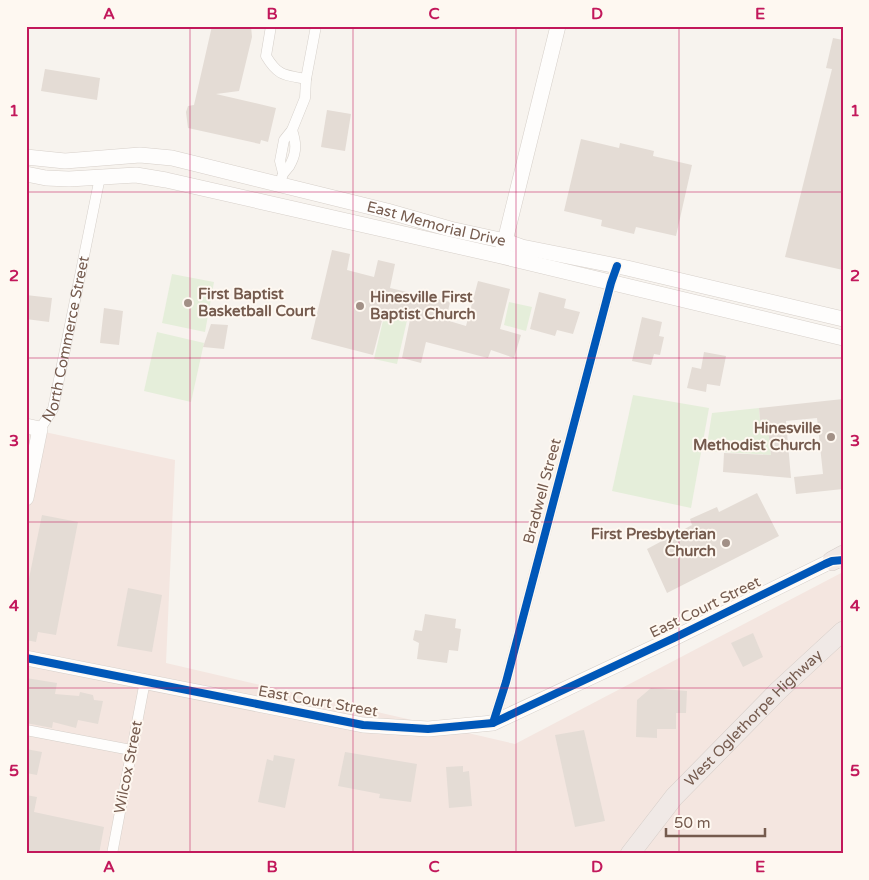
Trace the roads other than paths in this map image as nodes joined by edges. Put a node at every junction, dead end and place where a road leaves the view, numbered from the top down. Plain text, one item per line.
1 (272, 26) edge
2 (316, 26) edge
3 (558, 26) edge
4 (306, 79) junction
5 (26, 157) edge
6 (26, 174) edge
7 (100, 177) junction
8 (281, 178) junction
9 (505, 240) junction
10 (501, 256) junction
11 (617, 266) junction
12 (611, 283) junction
13 (843, 319) edge
14 (843, 338) edge
15 (33, 428) edge
16 (26, 498) edge
17 (839, 559) edge
18 (843, 631) edge
19 (26, 658) edge
20 (145, 681) junction
21 (493, 723) junction
22 (26, 730) edge
23 (131, 750) junction
24 (112, 854) edge
25 (630, 854) edge

1 - 4 street
2 - 4 street
3 - 9 main road
4 - 8 street
5 - 8 main road, East Memorial Drive
6 - 7 main road, East Memorial Drive
7 - 10 main road, East Memorial Drive
7 - 15 street, North Commerce Street
8 - 9 main road, East Memorial Drive
9 - 10 main road
9 - 11 main road, East Memorial Drive
10 - 12 main road, East Memorial Drive
11 - 12 street, Bradwell Street
11 - 13 main road, East Memorial Drive
12 - 14 main road, East Memorial Drive
12 - 21 street, Bradwell Street
15 - 16 main road, North Commerce Street
17 - 21 main road, East Court Street
18 - 25 highway, West Oglethorpe Highway
19 - 20 main road, East Court Street
20 - 21 main road, East Court Street
20 - 23 street, Wilcox Street
22 - 23 street
23 - 24 street, Wilcox Street

